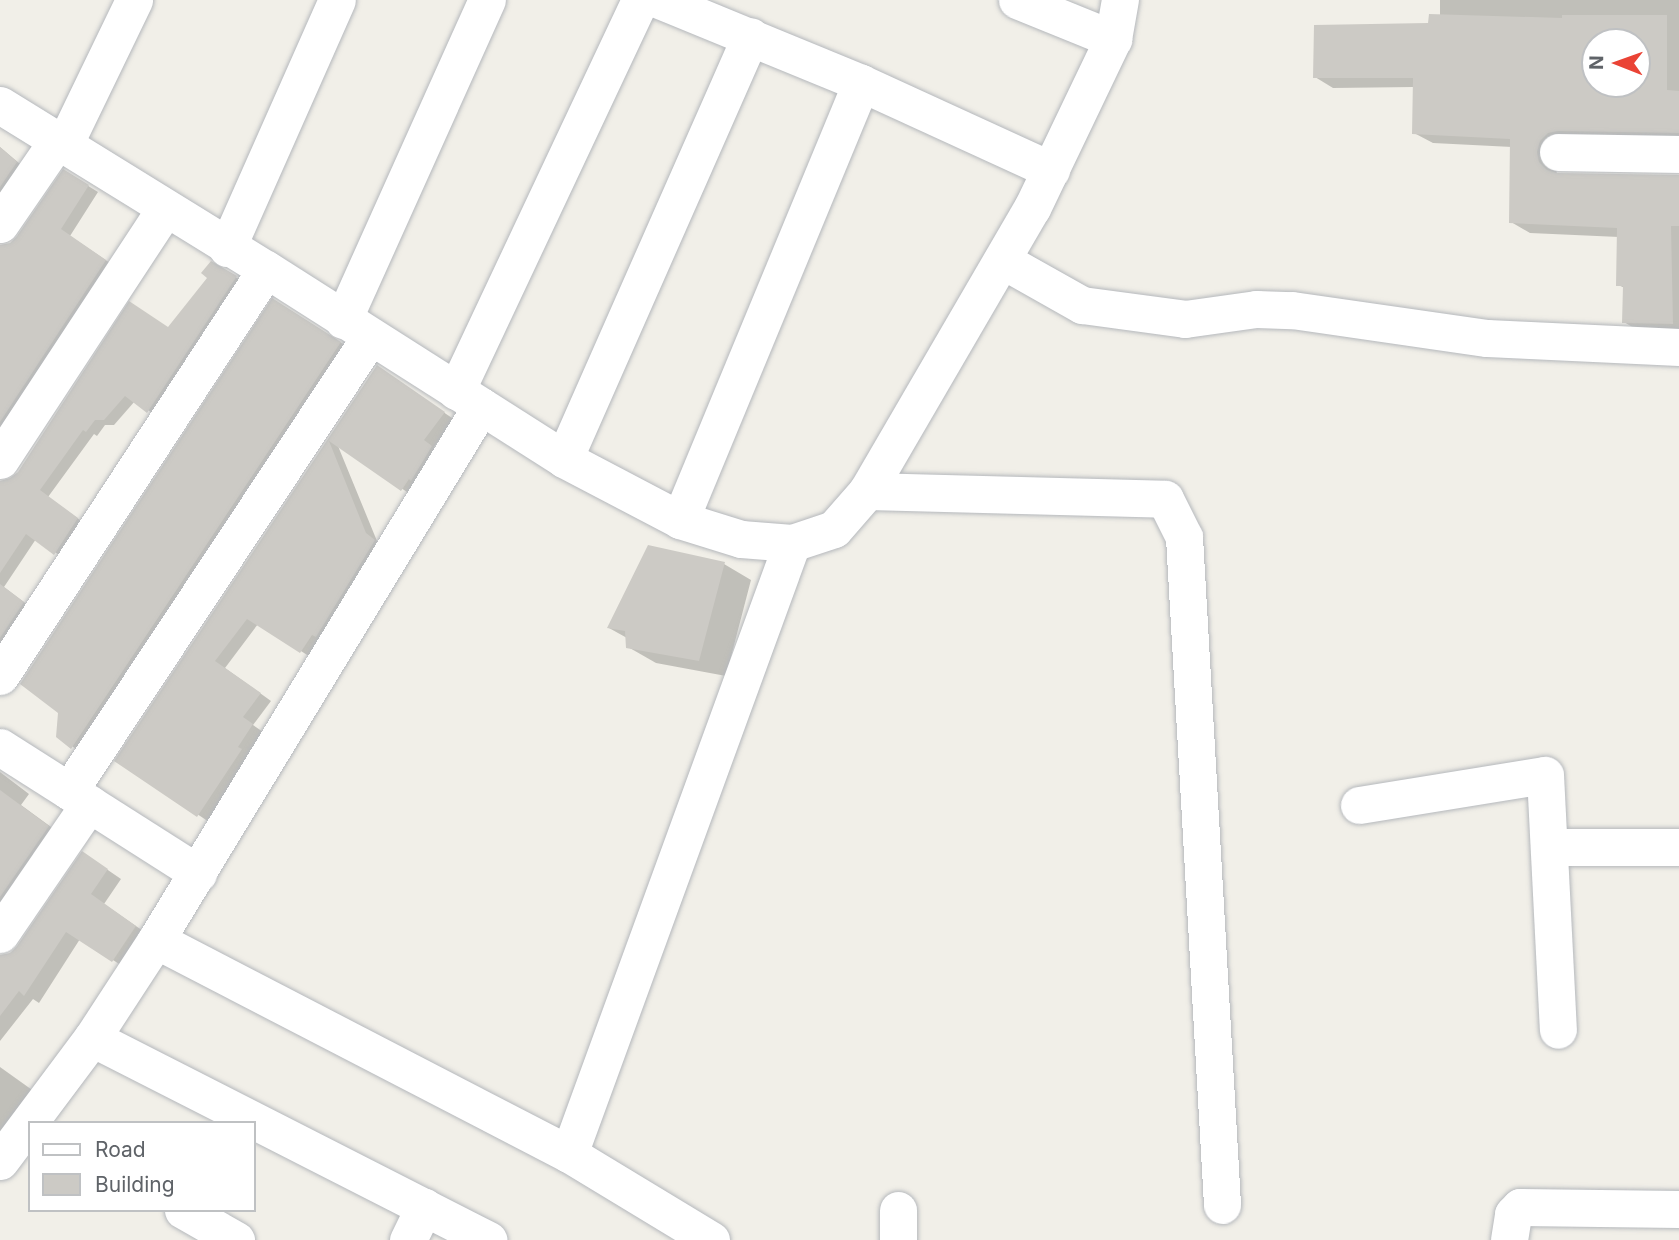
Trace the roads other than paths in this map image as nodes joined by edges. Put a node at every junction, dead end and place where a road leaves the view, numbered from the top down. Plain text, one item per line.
1 (134, 0) edge
2 (337, 0) edge
3 (487, 0) edge
4 (640, 0) edge
5 (659, 0) edge
6 (1017, 0) edge
7 (1120, 0) edge
8 (751, 36) junction
9 (1113, 39) junction
10 (861, 83) junction
11 (0, 105) edge
12 (60, 143) junction
13 (1558, 152) dead end
14 (1679, 154) edge
15 (1051, 170) junction
16 (165, 209) junction
17 (0, 224) edge
18 (228, 248) junction
19 (1002, 260) junction
20 (267, 269) junction
21 (356, 328) junction
22 (1679, 347) edge
23 (468, 398) junction
24 (564, 459) junction
25 (0, 460) edge
26 (867, 491) junction
27 (680, 520) junction
28 (792, 543) junction
29 (0, 676) edge
30 (0, 747) edge
31 (79, 797) junction
32 (1359, 804) dead end
33 (1550, 847) junction
34 (1679, 847) edge
35 (198, 873) junction
36 (0, 934) edge
37 (156, 940) junction
38 (1558, 1030) dead end
39 (92, 1038) junction
40 (31, 1121) edge
41 (255, 1121) edge
42 (256, 1121) edge
43 (28, 1125) edge
44 (569, 1154) junction
45 (0, 1161) edge
46 (1222, 1205) dead end
47 (424, 1207) junction
48 (1679, 1209) edge
49 (187, 1212) edge
50 (236, 1240) edge
51 (408, 1240) edge
52 (489, 1240) edge
53 (711, 1240) edge
54 (1509, 1240) edge

1 - 12 street
2 - 18 street
3 - 21 street
4 - 23 street
5 - 8 street
6 - 9 street
7 - 9 street
8 - 10 street
8 - 24 street
9 - 15 street
10 - 15 street
10 - 27 street
11 - 12 street
12 - 16 street
12 - 17 street
13 - 14 street
15 - 19 street
16 - 18 street
16 - 25 street
18 - 20 street
19 - 22 street
19 - 26 street
20 - 21 street
20 - 29 street
21 - 23 street
21 - 31 street
23 - 24 street
23 - 35 street
24 - 27 street
26 - 28 street
26 - 46 street
27 - 28 street
28 - 44 street
30 - 31 street
31 - 35 street
31 - 36 street
32 - 33 street
33 - 34 street
33 - 38 street
35 - 37 street
37 - 39 street
37 - 44 street
39 - 40 street
39 - 41 street
42 - 47 street
43 - 45 street
44 - 53 street
47 - 51 street
47 - 52 street
48 - 54 street
49 - 50 street

